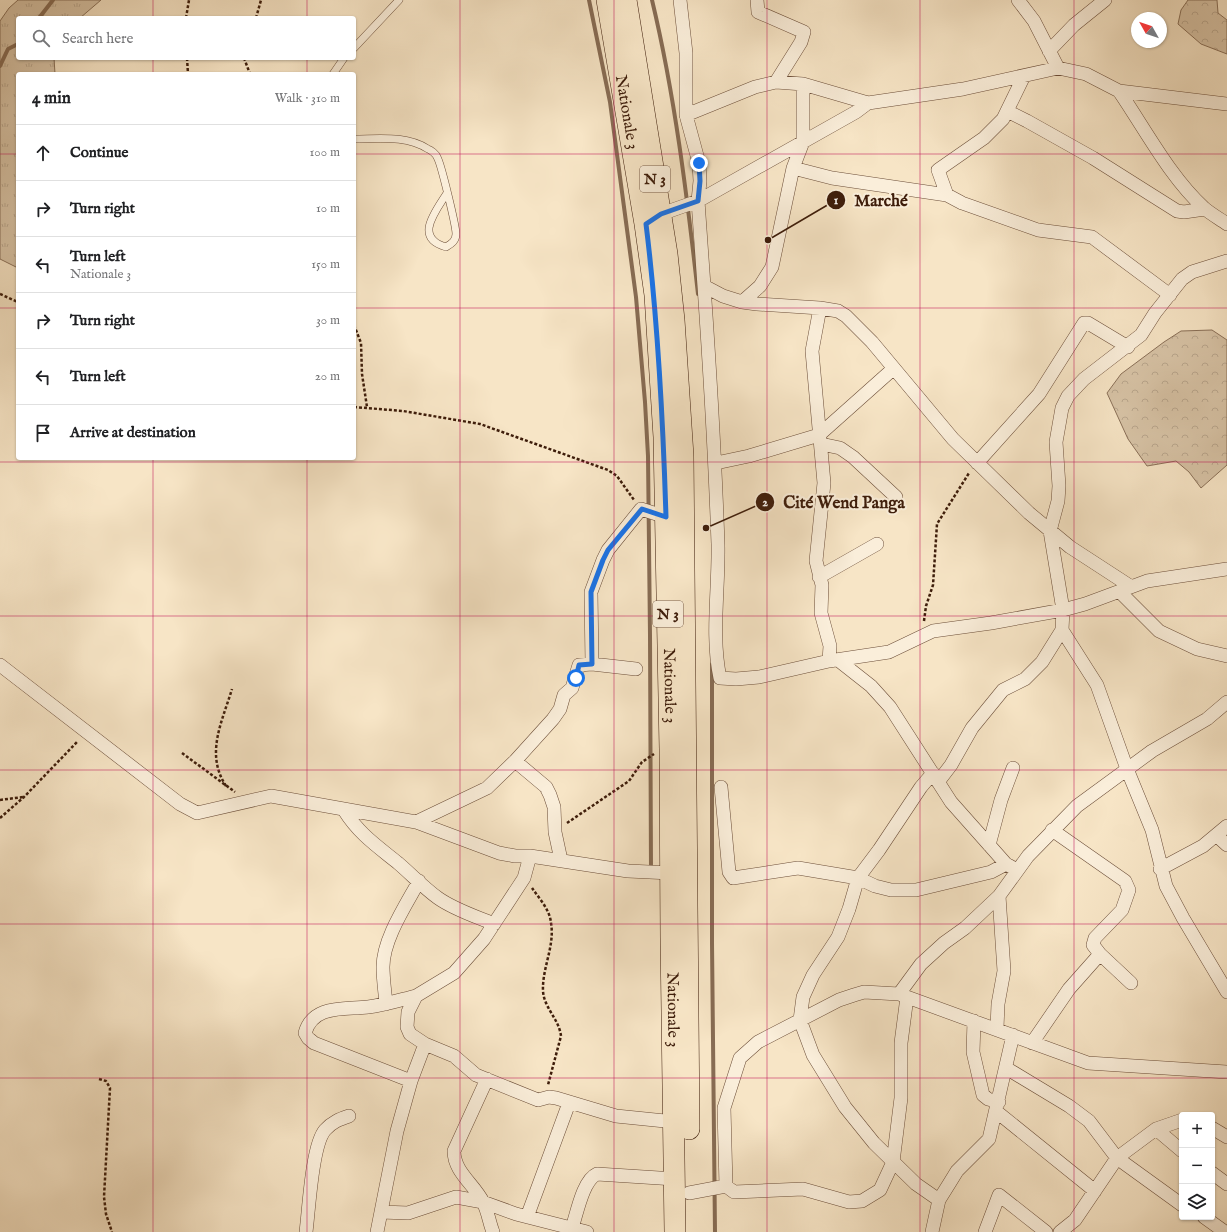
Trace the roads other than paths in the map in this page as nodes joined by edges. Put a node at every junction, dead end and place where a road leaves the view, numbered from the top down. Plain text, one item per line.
1 (399, 0) edge
2 (607, 0) edge
3 (626, 0) edge
4 (680, 0) edge
5 (757, 0) edge
6 (1018, 0) edge
7 (1105, 0) edge
8 (356, 46) edge
9 (1049, 51) junction
10 (343, 60) edge
11 (1058, 68) junction
12 (334, 72) edge
13 (1024, 76) junction
14 (776, 82) junction
15 (803, 84) junction
16 (1119, 91) junction
17 (868, 103) junction
18 (1227, 104) edge
19 (1007, 112) junction
20 (686, 115) junction
21 (356, 139) edge
22 (803, 142) junction
23 (793, 168) junction
24 (447, 193) junction
25 (947, 195) junction
26 (698, 201) junction
27 (1205, 208) junction
28 (653, 219) junction
29 (1227, 224) edge
30 (1227, 261) edge
31 (704, 286) junction
32 (1170, 295) junction
33 (742, 302) junction
34 (820, 308) junction
35 (1128, 347) junction
36 (893, 369) junction
37 (820, 439) junction
38 (716, 463) junction
39 (977, 463) junction
40 (896, 497) dead end
41 (666, 517) junction
42 (1050, 531) junction
43 (877, 544) dead end
44 (1227, 568) edge
45 (819, 577) junction
46 (1124, 589) junction
47 (1063, 610) junction
48 (1062, 630) junction
49 (1227, 656) edge
50 (833, 660) junction
51 (592, 664) junction
52 (0, 665) edge
53 (636, 668) dead end
54 (1227, 702) edge
55 (515, 761) junction
56 (1013, 768) dead end
57 (1127, 769) junction
58 (936, 778) junction
59 (721, 787) dead end
60 (344, 810) junction
61 (416, 822) junction
62 (1227, 826) edge
63 (1052, 830) junction
64 (1216, 835) junction
65 (989, 845) junction
66 (1227, 845) edge
67 (530, 856) junction
68 (561, 860) junction
69 (1012, 867) junction
70 (1160, 869) junction
71 (671, 873) junction
72 (858, 878) junction
73 (419, 881) junction
74 (999, 896) junction
75 (494, 924) junction
76 (1100, 954) junction
77 (1131, 983) dead end
78 (1227, 992) edge
79 (903, 995) junction
80 (416, 996) junction
81 (386, 1004) junction
82 (800, 1020) junction
83 (974, 1021) junction
84 (997, 1028) junction
85 (1013, 1035) junction
86 (1032, 1043) junction
87 (425, 1044) junction
88 (1006, 1068) junction
89 (1227, 1072) edge
90 (487, 1079) junction
91 (411, 1081) junction
92 (569, 1103) junction
93 (998, 1107) junction
94 (349, 1116) dead end
95 (1179, 1121) edge
96 (675, 1122) junction
97 (1156, 1129) junction
98 (1215, 1130) edge
99 (1227, 1137) edge
100 (1179, 1148) edge
101 (1117, 1158) junction
102 (893, 1162) junction
103 (1215, 1175) edge
104 (1227, 1184) edge
105 (682, 1186) junction
106 (726, 1186) junction
107 (1095, 1191) junction
108 (939, 1200) junction
109 (483, 1202) junction
110 (1179, 1203) edge
111 (381, 1212) junction
112 (528, 1218) junction
113 (1208, 1220) edge
114 (572, 1228) junction
115 (306, 1232) edge
116 (378, 1232) edge
117 (493, 1232) edge
118 (587, 1232) edge
119 (675, 1232) edge
120 (690, 1232) edge
121 (932, 1232) edge
122 (985, 1232) edge
123 (1046, 1232) edge
124 (1060, 1232) edge
125 (1225, 1232) edge

1 - 8 lane
2 - 28 main road, Nationale 3 / N 3
3 - 28 main road, Nationale 3 / N 3
4 - 20 street
5 - 14 street
6 - 9 street
7 - 9 street
9 - 11 street
10 - 12 lane
11 - 13 street
11 - 16 street
13 - 17 street
13 - 19 street
14 - 15 street
14 - 20 street
15 - 17 street
15 - 22 street
16 - 18 street
16 - 27 street
17 - 22 street
19 - 25 street
19 - 27 street
20 - 26 street
21 - 24 lane
22 - 23 street
22 - 26 street
23 - 25 street
23 - 33 street
24 - 24 lane
25 - 32 street
26 - 28 street
26 - 31 street
27 - 29 street
28 - 41 main road, Nationale 3 / N 3
28 - 105 main road, Nationale 3 / N 3
30 - 32 street
31 - 33 street
31 - 38 street
32 - 35 street
33 - 34 street
34 - 36 street
34 - 37 street
35 - 39 street
35 - 42 street
36 - 37 street
36 - 39 street
37 - 38 street
37 - 40 street
37 - 45 street
38 - 50 street
39 - 42 street
41 - 51 street
41 - 71 main road, Nationale 3 / N 3
42 - 46 street
42 - 47 street
43 - 45 street
44 - 46 street
45 - 50 street
46 - 47 street
46 - 49 street
47 - 48 street
47 - 50 street
48 - 57 street
48 - 58 street
50 - 58 street
51 - 53 street
51 - 55 street
52 - 60 street
54 - 57 street
55 - 61 street
55 - 68 street
56 - 65 street
57 - 63 street
57 - 70 street
58 - 65 street
58 - 72 street
59 - 72 street
60 - 61 street
60 - 73 street
61 - 67 street
62 - 64 street
63 - 69 street
63 - 76 street
64 - 66 street
64 - 70 street
65 - 69 street
67 - 68 street
67 - 75 street
68 - 71 street
69 - 72 street
69 - 74 street
70 - 78 street
71 - 96 main road, Nationale 3 / N 3
72 - 82 street
73 - 75 street
73 - 81 street
74 - 79 street
74 - 84 street
75 - 80 street
76 - 77 street
76 - 86 street
79 - 82 street
79 - 83 street
79 - 102 street
80 - 81 street
80 - 87 street
81 - 91 street
82 - 102 street
82 - 106 street
83 - 84 street
83 - 93 street
84 - 85 street
85 - 86 street
85 - 88 street
86 - 89 street
87 - 90 street
87 - 91 street
88 - 93 street
88 - 101 street
90 - 92 street
90 - 109 street
91 - 111 street
92 - 96 street
92 - 112 street
93 - 107 street
93 - 108 street
94 - 115 street
95 - 97 street
96 - 105 main road, Nationale 3 / N 3
97 - 100 street
97 - 101 street
98 - 99 street
101 - 107 street
101 - 110 street
102 - 106 street
102 - 108 street
103 - 104 street
105 - 106 street
105 - 114 street
105 - 119 main road, Nationale 3 / N 3
105 - 120 main road, N 3
107 - 124 street
108 - 121 street
109 - 111 street
109 - 112 street
109 - 117 street
111 - 116 street
112 - 114 street
113 - 125 street
114 - 118 street
122 - 123 street

